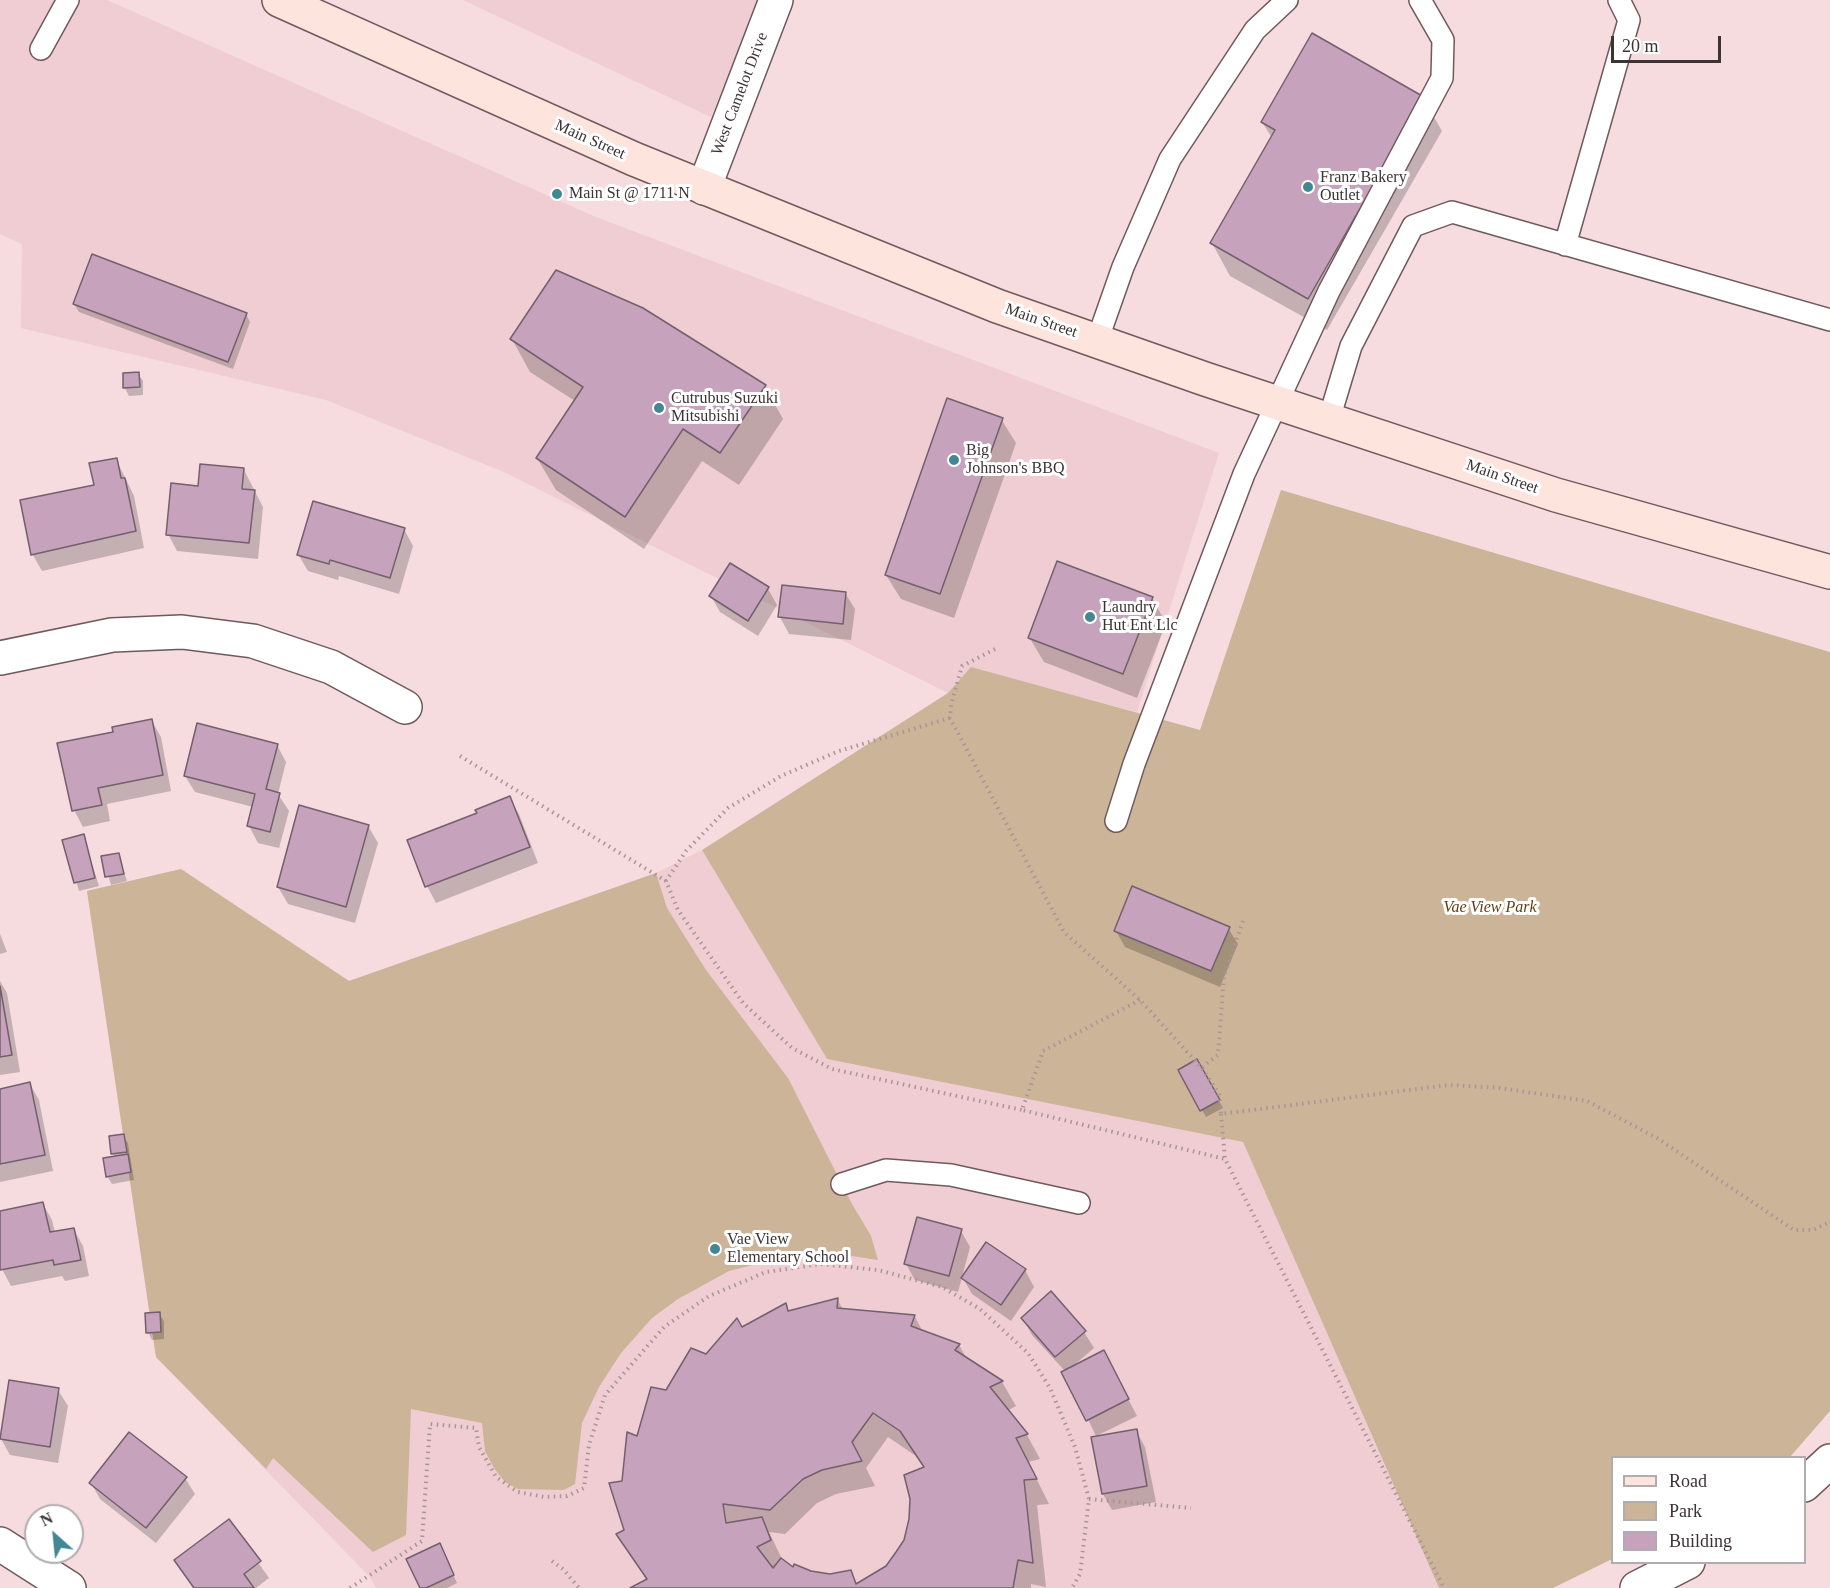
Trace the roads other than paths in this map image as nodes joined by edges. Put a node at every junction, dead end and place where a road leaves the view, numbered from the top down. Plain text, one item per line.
1 (68, 0) edge
2 (279, 0) edge
3 (776, 0) edge
4 (1287, 0) edge
5 (1420, 0) edge
6 (1619, 0) edge
7 (41, 49) dead end
8 (704, 188) junction
9 (1565, 244) junction
10 (1830, 320) edge
11 (1097, 341) junction
12 (1279, 402) junction
13 (1329, 419) junction
14 (1830, 572) edge
15 (0, 658) edge
16 (405, 707) dead end
17 (1116, 821) dead end
18 (842, 1185) dead end
19 (1079, 1203) dead end
20 (1830, 1461) edge
21 (1806, 1483) edge
22 (0, 1544) edge
23 (1686, 1564) edge
24 (69, 1588) edge
25 (1637, 1588) edge

1 - 7 lane
2 - 8 main road, Main Street
3 - 8 street, West Camelot Drive
4 - 11 lane
5 - 12 lane
6 - 9 lane
8 - 11 main road, Main Street
9 - 10 lane
9 - 13 lane
11 - 12 main road, Main Street
12 - 13 main road, Main Street
12 - 17 lane
13 - 14 main road, Main Street
15 - 16 street
18 - 19 lane
20 - 21 street
22 - 24 street
23 - 25 street

